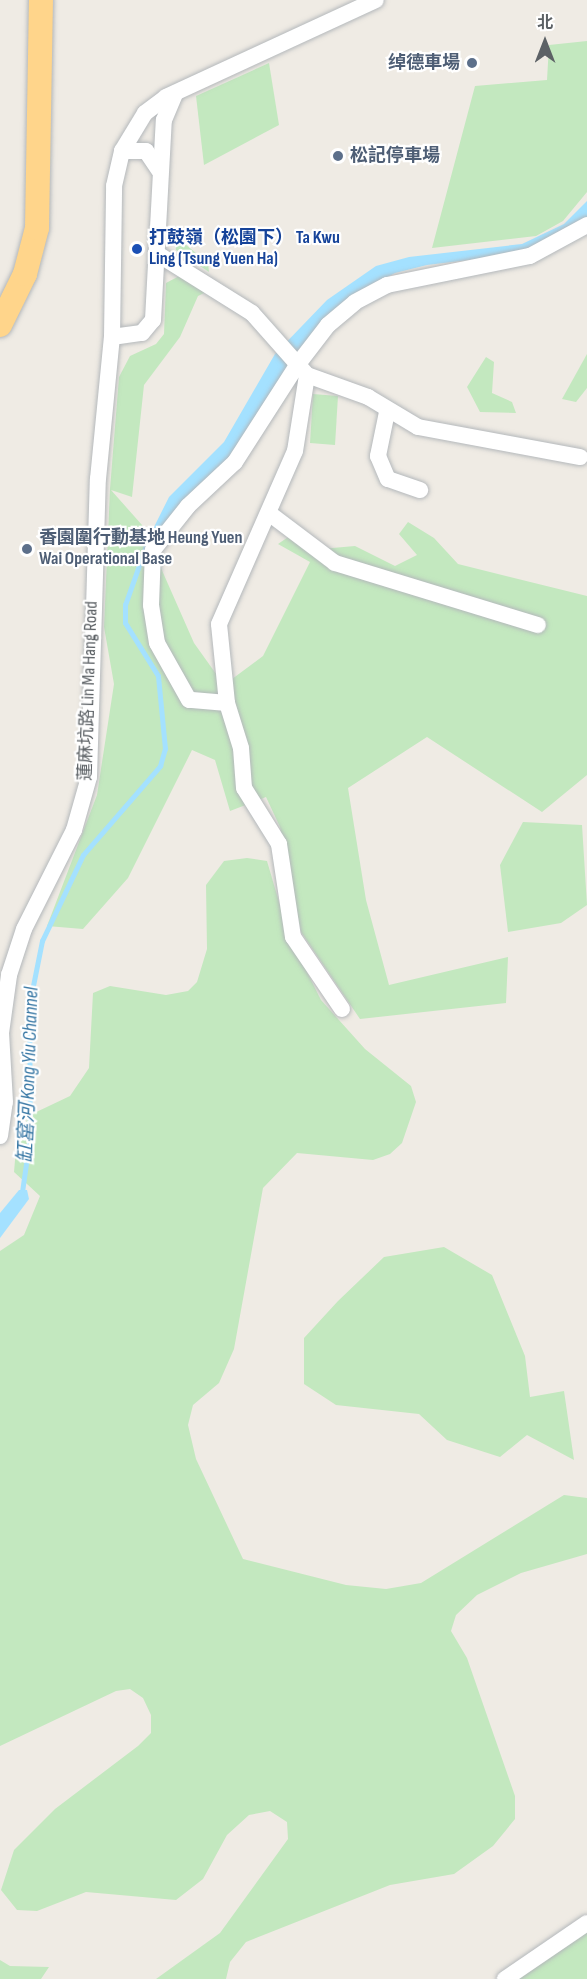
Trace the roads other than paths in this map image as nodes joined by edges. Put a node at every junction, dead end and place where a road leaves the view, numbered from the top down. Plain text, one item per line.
1 (41, 0) edge
2 (376, 0) edge
3 (183, 88) junction
4 (122, 151) junction
5 (159, 170) junction
6 (587, 225) edge
7 (156, 254) junction
8 (0, 324) edge
9 (112, 337) junction
10 (300, 365) junction
11 (387, 412) junction
12 (580, 457) dead end
13 (420, 490) dead end
14 (270, 514) junction
15 (537, 625) dead end
16 (227, 703) junction
17 (342, 1009) dead end
18 (0, 1136) edge
19 (587, 1923) edge
20 (505, 1979) edge

1 - 8 highway
2 - 3 street, 蓮麻坑路 Lin Ma Hang Road
3 - 4 street, 蓮麻坑路 Lin Ma Hang Road
3 - 5 street, 蓮麻坑路 Lin Ma Hang Road
4 - 5 street
4 - 9 street, 蓮麻坑路 Lin Ma Hang Road
5 - 7 street, 蓮麻坑路 Lin Ma Hang Road
6 - 10 street
7 - 9 street, 蓮麻坑路 Lin Ma Hang Road
7 - 10 street
9 - 18 street, 蓮麻坑路 Lin Ma Hang Road
10 - 11 street
10 - 14 street
10 - 16 street
11 - 12 street
11 - 13 street
14 - 15 street
14 - 16 street
16 - 17 street
19 - 20 street

